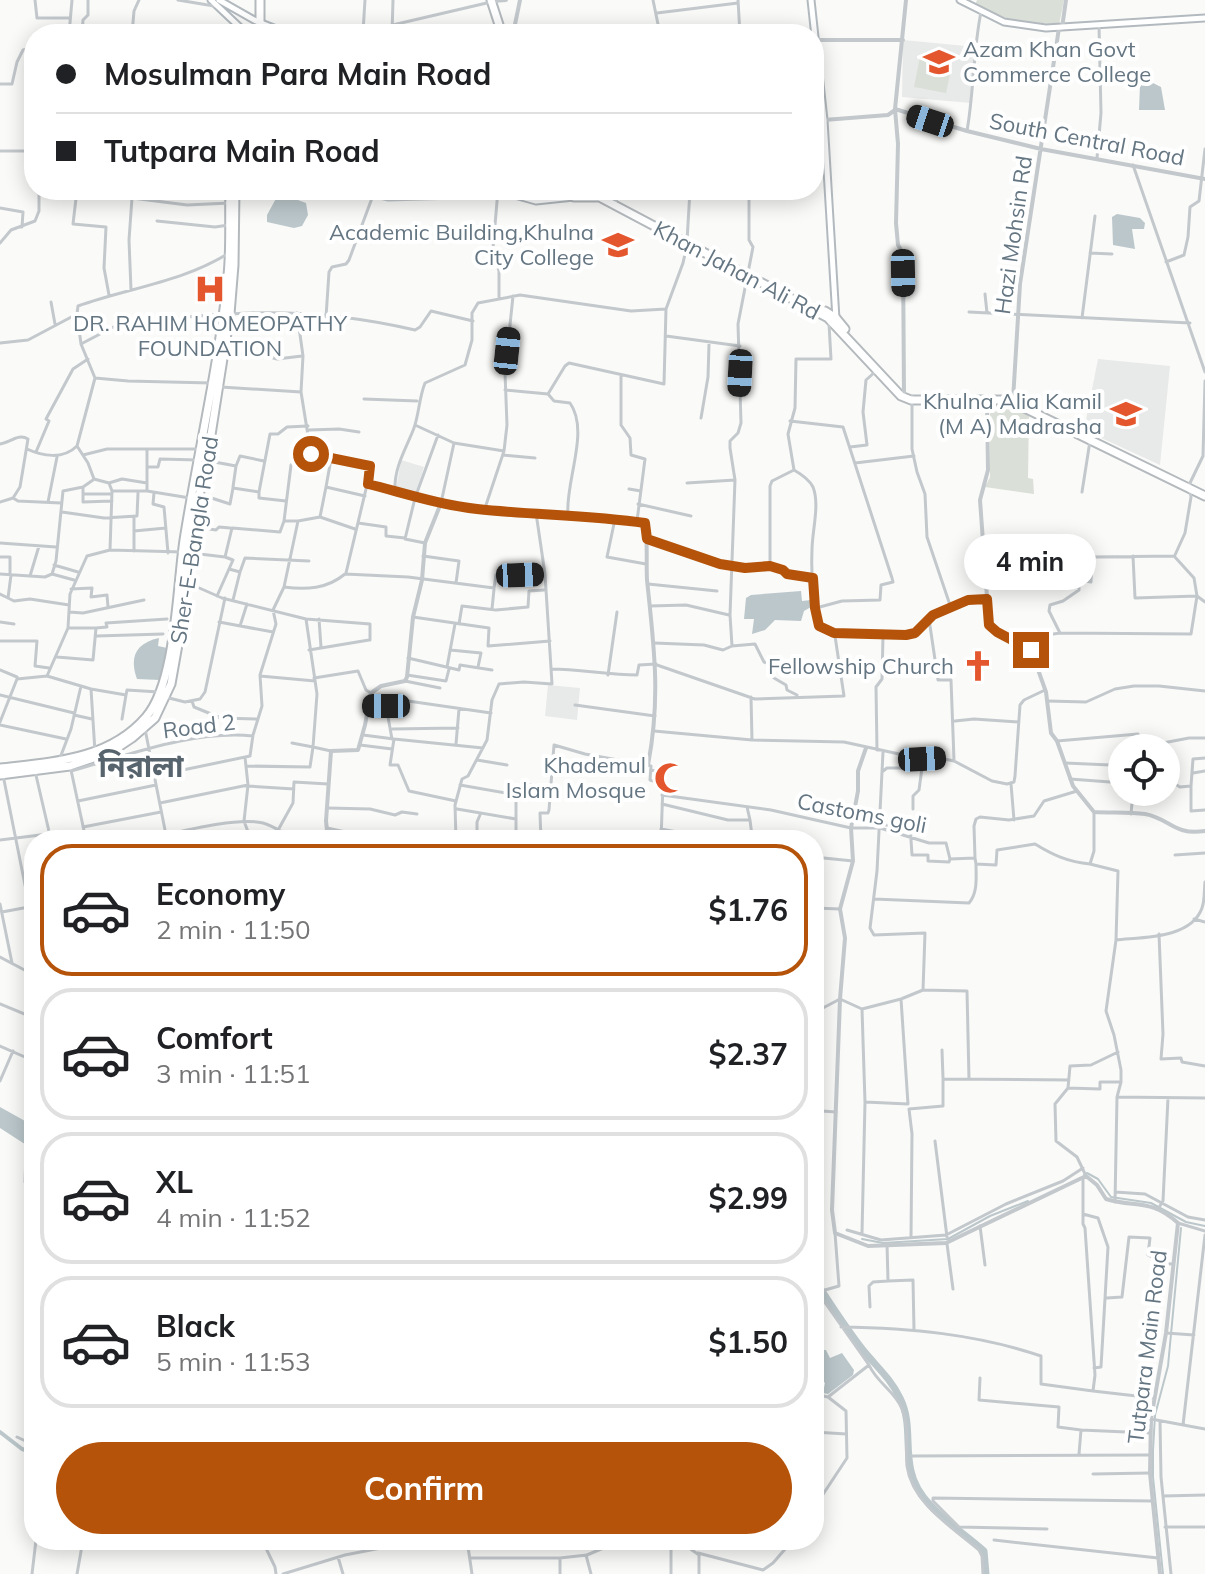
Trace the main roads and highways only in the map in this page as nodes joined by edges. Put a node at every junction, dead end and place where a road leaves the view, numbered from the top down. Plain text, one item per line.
1 (211, 0) edge
2 (260, 0) edge
3 (811, 0) edge
4 (960, 0) edge
5 (492, 1) edge
6 (220, 3) edge
7 (972, 3) edge
8 (1205, 18) edge
9 (258, 22) junction
10 (238, 24) edge
11 (263, 24) edge
12 (499, 24) edge
13 (813, 24) edge
14 (824, 120) edge
15 (231, 200) edge
16 (233, 200) edge
17 (614, 200) edge
18 (614, 200) edge
19 (232, 236) junction
20 (687, 243) junction
21 (226, 314) junction
22 (833, 320) junction
23 (214, 389) junction
24 (909, 396) junction
25 (987, 398) junction
26 (202, 460) junction
27 (1190, 487) junction
28 (1205, 494) edge
29 (196, 496) junction
30 (185, 553) junction
31 (163, 694) junction
32 (121, 743) junction
33 (17, 770) junction
34 (1, 773) edge

1 - 6 main road
2 - 9 highway
3 - 13 main road
4 - 7 main road
5 - 12 highway
6 - 9 main road
6 - 10 main road
7 - 8 main road
9 - 11 main road
14 - 22 main road
15 - 19 highway, Sher-E-Bangla Road
16 - 19 highway, Sher-E-Bangla Road
17 - 20 highway, Khan Jahan Ali Rd
18 - 20 highway, Khan Jahan Ali Rd
19 - 21 highway, Sher-E-Bangla Road
19 - 21 highway, Sher-E-Bangla Road
20 - 22 highway, Khan Jahan Ali Rd
21 - 23 highway, Sher-E-Bangla Road
21 - 23 highway, Sher-E-Bangla Road
22 - 24 highway, Khan Jahan Ali Rd
22 - 24 highway, Khan Jahan Ali Rd
23 - 26 highway, Sher-E-Bangla Road
23 - 26 highway, Sher-E-Bangla Road
24 - 25 highway
25 - 27 highway
25 - 27 highway
26 - 29 highway, Sher-E-Bangla Road
27 - 28 highway
29 - 30 highway, Sher-E-Bangla Road
29 - 30 highway, Sher-E-Bangla Road
30 - 31 highway, Sher-E-Bangla Road
31 - 32 highway, Sher-E-Bangla Road
31 - 32 highway, Sher-E-Bangla Road
32 - 33 highway, Sher-E-Bangla Road
32 - 33 highway, Sher-E-Bangla Road
33 - 34 highway, Sher-E-Bangla Road

